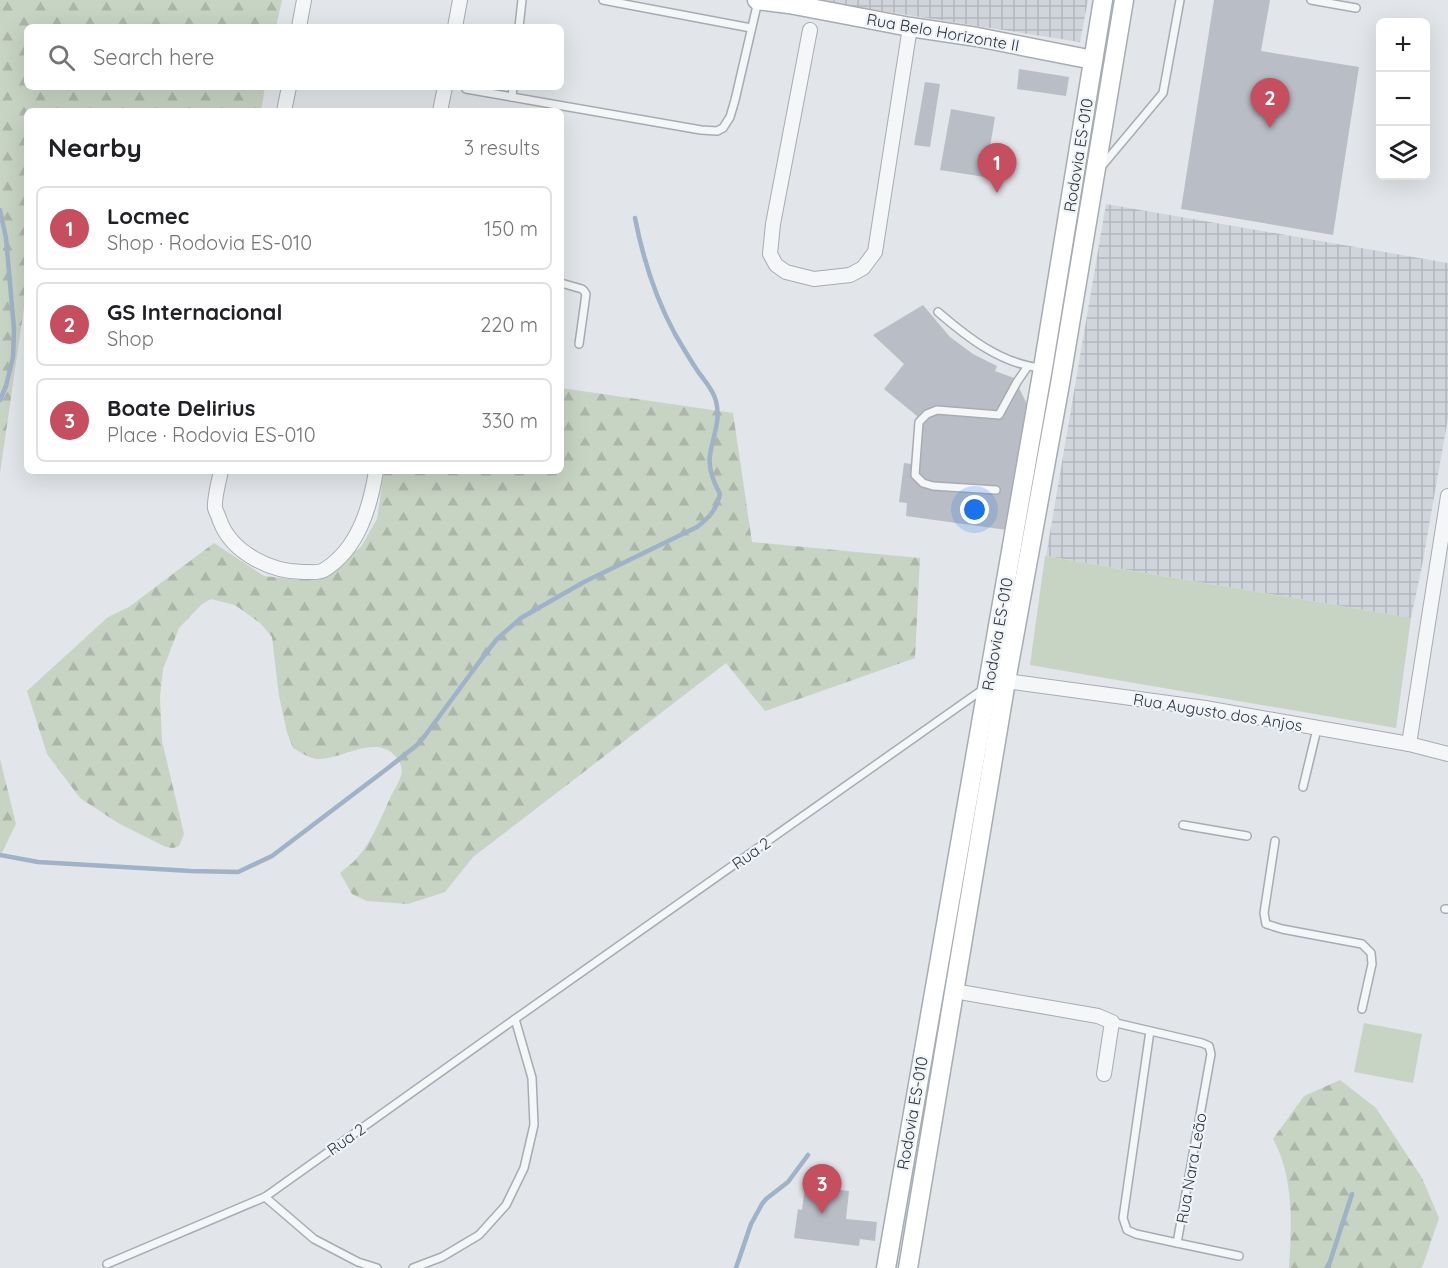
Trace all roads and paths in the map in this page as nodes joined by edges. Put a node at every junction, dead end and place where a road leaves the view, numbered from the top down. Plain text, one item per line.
1 (304, 0) edge
2 (460, 0) edge
3 (522, 0) edge
4 (603, 0) edge
5 (757, 0) edge
6 (1103, 0) edge
7 (1124, 0) edge
8 (1180, 0) edge
9 (1311, 0) edge
10 (790, 2) edge
11 (1356, 8) dead end
12 (300, 24) edge
13 (456, 24) edge
14 (519, 24) edge
15 (910, 27) junction
16 (751, 28) junction
17 (810, 30) dead end
18 (1093, 60) junction
19 (288, 90) edge
20 (444, 90) edge
21 (472, 90) edge
22 (513, 90) edge
23 (512, 97) junction
24 (285, 108) edge
25 (441, 108) edge
26 (1095, 174) junction
27 (564, 284) edge
28 (938, 312) dead end
29 (579, 344) dead end
30 (1035, 367) junction
31 (221, 474) edge
32 (375, 474) edge
33 (996, 490) dead end
34 (1448, 495) edge
35 (1006, 681) junction
36 (988, 686) junction
37 (1317, 729) junction
38 (1409, 744) junction
39 (1448, 754) edge
40 (1303, 787) dead end
41 (1183, 825) dead end
42 (1247, 836) dead end
43 (1275, 841) dead end
44 (954, 991) junction
45 (1362, 1010) dead end
46 (515, 1019) junction
47 (1112, 1022) junction
48 (1150, 1031) junction
49 (1104, 1074) dead end
50 (265, 1197) junction
51 (1178, 1243) junction
52 (1239, 1256) dead end
53 (106, 1264) dead end
54 (377, 1268) edge
55 (412, 1268) edge
56 (886, 1268) edge
57 (908, 1268) edge

1 - 12 street
2 - 13 street
3 - 14 lane
4 - 16 lane
5 - 10 main road, Rua Belo Horizonte II
5 - 16 lane
6 - 18 main road, Rodovia ES-010
7 - 26 main road, Rodovia ES-010
8 - 26 lane
9 - 11 lane
10 - 15 main road, Rua Belo Horizonte II
15 - 17 street
15 - 18 main road, Rua Belo Horizonte II
16 - 23 lane
18 - 30 main road, Rodovia ES-010
19 - 24 street
20 - 25 street
21 - 23 lane
22 - 23 lane
26 - 35 main road, Rodovia ES-010
27 - 29 lane
28 - 30 lane
30 - 33 lane
30 - 36 main road, Rodovia ES-010
31 - 32 street
34 - 38 street
35 - 36 street, Rua Augusto dos Anjos
35 - 37 street, Rua Augusto dos Anjos
35 - 44 main road, Rodovia ES-010
36 - 46 lane, Rua 2
36 - 56 main road, Rodovia ES-010
37 - 38 street, Rua Augusto dos Anjos
37 - 40 lane
38 - 39 street, Rua Augusto dos Anjos
41 - 42 lane
43 - 45 lane
44 - 47 street, Rua Nara Leão
44 - 57 main road, Rodovia ES-010
46 - 50 lane, Rua 2
46 - 55 lane
47 - 48 lane, Rua Nara Leão
47 - 49 street
48 - 51 lane, Rua Nara Leão
48 - 51 lane, Rua Nara Leão
50 - 53 lane, Rua 2
50 - 54 lane
51 - 52 lane

